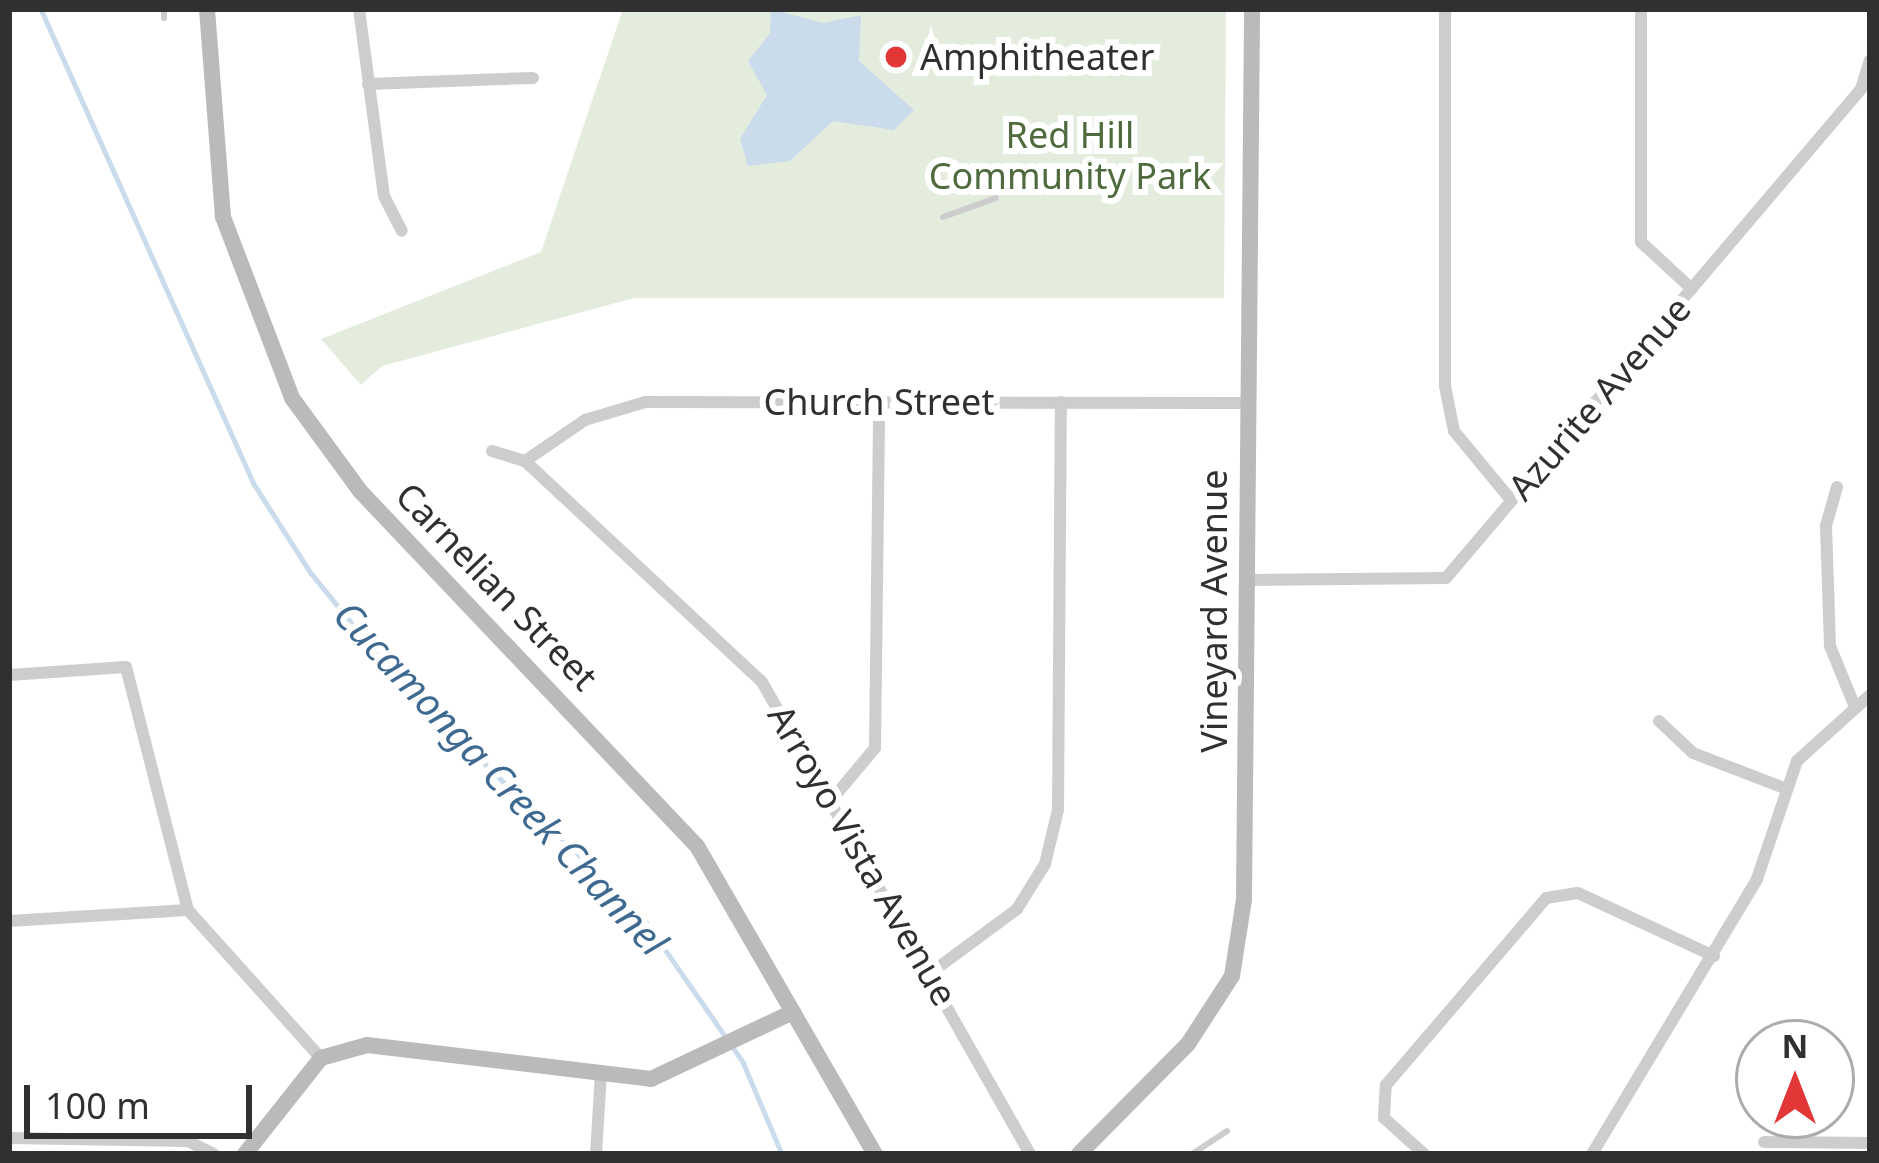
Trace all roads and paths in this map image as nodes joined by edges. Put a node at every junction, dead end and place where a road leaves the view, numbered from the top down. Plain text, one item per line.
1 (207, 9) edge
2 (359, 9) edge
3 (1252, 9) edge
4 (1445, 9) edge
5 (1641, 9) edge
6 (1870, 60) edge
7 (533, 78) dead end
8 (368, 84) junction
9 (996, 198) dead end
10 (943, 217) dead end
11 (402, 231) dead end
12 (1693, 289) junction
13 (879, 402) junction
14 (1061, 402) junction
15 (1248, 404) junction
16 (492, 451) dead end
17 (525, 461) junction
18 (1838, 488) dead end
19 (1511, 500) junction
20 (1247, 580) junction
21 (9, 675) edge
22 (1870, 695) edge
23 (1853, 702) junction
24 (1659, 721) dead end
25 (1784, 788) junction
26 (835, 797) junction
27 (188, 910) junction
28 (9, 921) edge
29 (1714, 956) junction
30 (932, 972) junction
31 (793, 1012) junction
32 (320, 1058) junction
33 (601, 1072) junction
34 (1227, 1131) dead end
35 (11, 1138) edge
36 (1764, 1142) dead end
37 (1870, 1143) edge
38 (14, 1154) edge
39 (214, 1154) edge
40 (245, 1154) edge
41 (596, 1154) edge
42 (875, 1154) edge
43 (1030, 1154) edge
44 (1078, 1154) edge
45 (1192, 1154) edge
46 (1424, 1154) edge
47 (1592, 1154) edge

1 - 31 street, Carnelian Street
2 - 8 street
3 - 15 street, Vineyard Avenue
4 - 19 street
5 - 12 street
6 - 12 street, Azurite Avenue
7 - 8 street
8 - 11 street
9 - 10 lane
12 - 19 street, Azurite Avenue
13 - 14 street, Church Street
13 - 17 street, Church Street
13 - 26 street
14 - 15 street, Church Street
14 - 30 street
15 - 20 street, Vineyard Avenue
16 - 17 street, Arroyo Vista Avenue
17 - 26 street, Arroyo Vista Avenue
18 - 23 street
19 - 20 street, Azurite Avenue
20 - 44 street, Vineyard Avenue
21 - 27 street
22 - 23 street
23 - 25 street
24 - 25 street
25 - 29 street
26 - 30 street, Arroyo Vista Avenue
27 - 28 street
27 - 32 street
29 - 46 street
29 - 47 street
30 - 43 street, Arroyo Vista Avenue
31 - 33 street
31 - 42 street, Carnelian Street
32 - 33 street
32 - 40 street
33 - 41 street
34 - 45 lane
35 - 38 street
35 - 39 street
36 - 37 street

